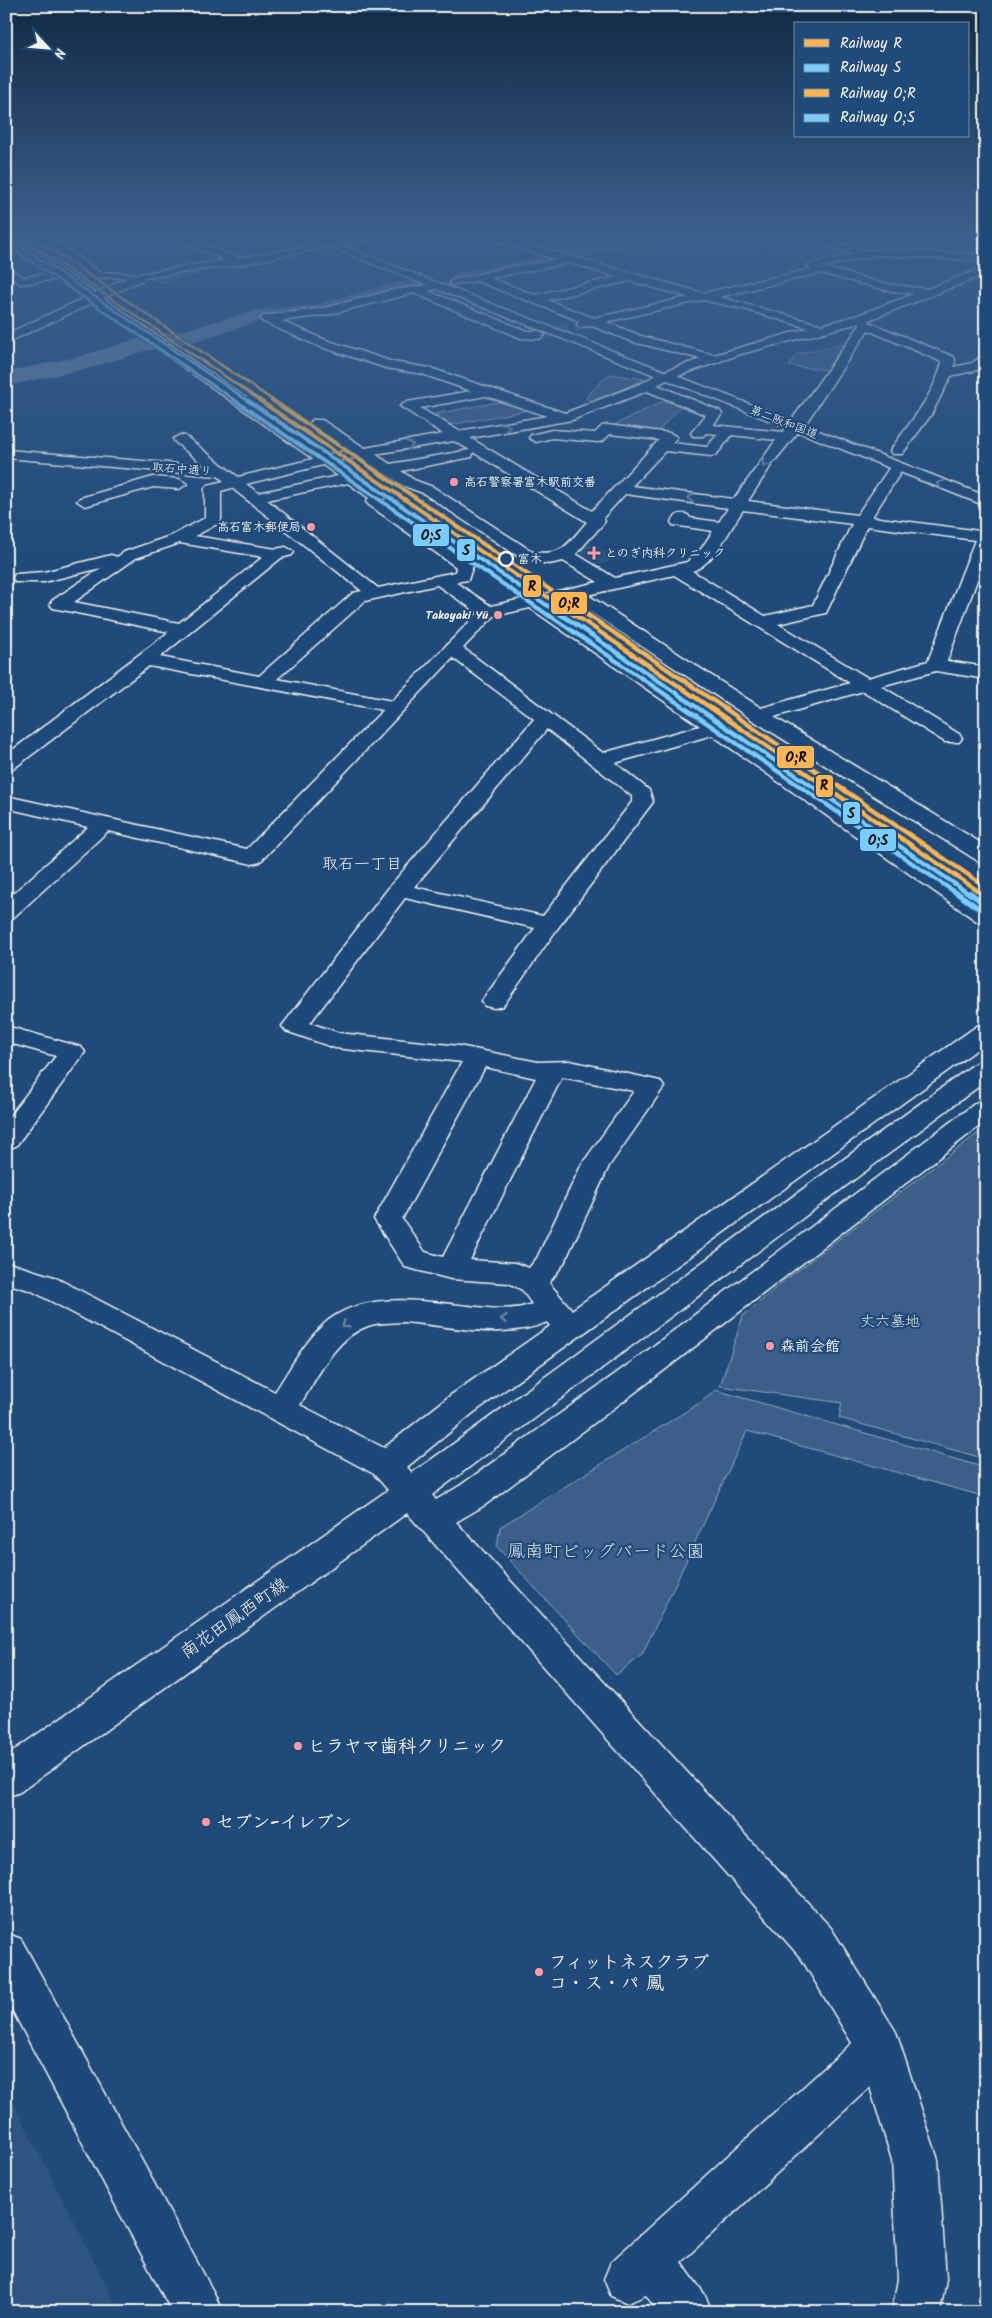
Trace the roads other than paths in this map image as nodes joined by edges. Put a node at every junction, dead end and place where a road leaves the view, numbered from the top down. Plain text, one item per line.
1 (155, 342) edge
2 (320, 342) edge
3 (578, 342) tunnel mouth
4 (608, 342) tunnel mouth
5 (649, 342) edge
6 (773, 342) edge
7 (851, 342) edge
8 (909, 342) edge
9 (986, 357) edge
10 (715, 359) junction
11 (683, 371) junction
12 (946, 374) junction
13 (664, 376) junction
14 (646, 386) junction
15 (489, 391) junction
16 (564, 417) junction
17 (317, 423) dead end
18 (794, 427) junction
19 (728, 430) junction
20 (459, 436) junction
21 (180, 440) dead end
22 (526, 440) dead end
23 (500, 446) dead end
24 (661, 446) junction
25 (482, 451) junction
26 (362, 453) junction
27 (893, 453) junction
28 (6, 454) edge
29 (325, 460) junction
30 (388, 469) junction
31 (222, 472) junction
32 (350, 478) junction
33 (237, 483) junction
34 (213, 488) junction
35 (620, 489) junction
36 (255, 498) junction
37 (85, 501) dead end
38 (986, 501) edge
39 (739, 504) junction
40 (593, 519) junction
41 (862, 520) junction
42 (679, 522) dead end
43 (724, 527) junction
44 (985, 536) edge
45 (179, 538) junction
46 (315, 546) junction
47 (276, 554) junction
48 (130, 555) junction
49 (566, 555) junction
50 (676, 569) junction
51 (440, 579) junction
52 (612, 584) junction
53 (574, 593) junction
54 (376, 594) junction
55 (49, 601) dead end
56 (535, 603) junction
57 (488, 612) junction
58 (761, 622) junction
59 (182, 630) junction
60 (452, 649) junction
61 (145, 660) junction
62 (936, 665) junction
63 (986, 672) edge
64 (264, 681) junction
65 (863, 684) junction
66 (396, 707) junction
67 (758, 715) junction
68 (545, 719) junction
69 (716, 728) junction
70 (952, 738) dead end
71 (598, 761) junction
72 (6, 765) edge
73 (6, 802) edge
74 (103, 824) junction
75 (982, 848) edge
76 (398, 890) junction
77 (6, 912) edge
78 (986, 916) edge
79 (549, 924) junction
80 (494, 1000) dead end
81 (6, 1034) edge
82 (983, 1038) edge
83 (476, 1058) junction
84 (986, 1068) edge
85 (553, 1070) junction
86 (986, 1108) edge
87 (6, 1140) edge
88 (451, 1269) junction
89 (6, 1272) edge
90 (533, 1282) junction
91 (560, 1317) junction
92 (281, 1409) junction
93 (386, 1465) junction
94 (421, 1506) junction
95 (6, 1779) edge
96 (6, 1954) edge
97 (880, 2048) junction
98 (198, 2312) edge
99 (688, 2312) edge
100 (916, 2312) edge

1 - 29 main road
2 - 15 main road
3 - 13 main road, 第二阪和国道
4 - 11 main road, 第二阪和国道
5 - 10 main road
6 - 10 main road
7 - 18 main road
8 - 12 main road
9 - 12 main road
10 - 11 main road
11 - 13 main road
11 - 18 main road, 第二阪和国道
12 - 27 main road
13 - 14 main road
13 - 18 main road, 第二阪和国道
14 - 16 main road
14 - 19 main road
15 - 16 main road
15 - 20 main road
20 -> 16 main road
17 - 26 main road
18 - 19 main road
18 - 27 main road, 第二阪和国道
18 - 27 main road, 第二阪和国道
18 -> 39 main road
19 - 24 main road
20 - 25 main road
26 -> 20 main road
21 - 31 main road
22 - 24 main road
23 - 25 main road
24 - 35 main road
25 - 30 main road
25 - 40 main road
26 - 29 main road
26 - 30 main road
38 -> 27 main road, 第二阪和国道
27 - 41 main road
28 - 31 main road, 取石中通り
29 - 32 main road
29 - 33 main road
30 - 49 main road
31 - 33 main road, 取石中通り
32 - 36 main road
32 - 51 main road
33 - 34 main road
33 - 36 main road, 取石中通り
34 - 37 main road
34 - 45 main road
39 -> 35 main road
35 - 40 main road
36 - 46 main road, 取石中通り
39 - 41 main road
39 - 43 main road
40 - 49 main road
41 - 44 main road
41 - 58 main road
42 - 43 main road
43 - 50 main road
44 - 62 main road
45 - 47 main road
45 - 48 main road
46 - 47 main road
46 - 54 main road, 取石中通り
47 - 59 main road
48 - 55 main road
48 - 59 main road
49 - 52 main road
50 - 52 main road
50 - 58 main road
51 - 54 main road
51 - 57 main road
52 - 53 main road
53 - 56 main road
53 - 67 main road
54 - 64 main road
56 - 57 main road
56 - 69 main road
57 - 60 main road
58 - 65 main road
59 - 61 main road
60 - 66 main road
60 - 68 main road
61 - 64 main road
61 - 72 main road
62 - 63 main road
62 - 65 main road
64 - 66 main road
65 - 67 main road
65 - 70 main road
66 - 74 main road
67 - 75 main road
68 - 71 main road
68 - 76 main road
69 - 71 main road
69 - 78 main road
71 - 79 main road
73 - 74 main road
74 - 77 main road
76 - 79 main road
76 - 83 main road
79 - 80 main road
81 - 87 main road
82 - 91 main road
83 - 85 main road
83 - 88 main road
84 - 94 main road, 南花田鳳西町線
85 - 88 main road
85 - 90 main road
86 - 94 main road
88 - 90 main road
89 - 92 main road
90 - 91 main road
91 -> 92 main road
91 - 93 main road
92 - 93 main road
93 - 94 main road
94 - 95 main road, 南花田鳳西町線
94 - 97 main road
96 - 98 main road
97 - 99 main road
97 - 100 main road

